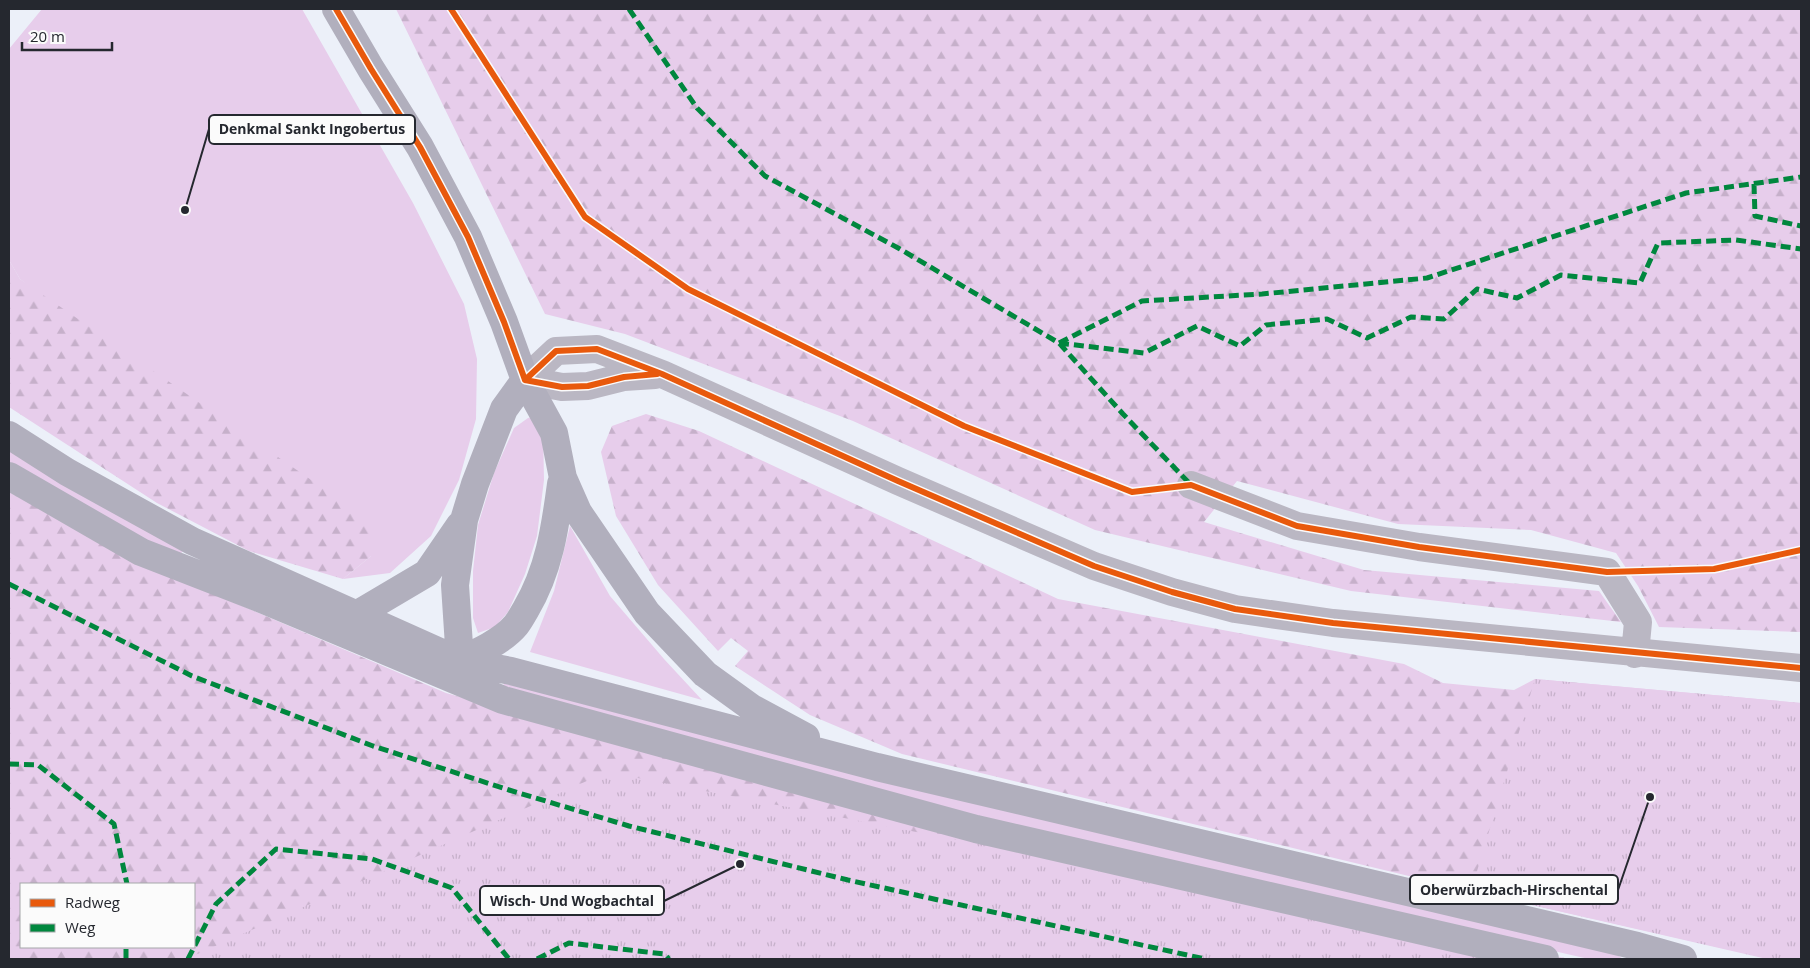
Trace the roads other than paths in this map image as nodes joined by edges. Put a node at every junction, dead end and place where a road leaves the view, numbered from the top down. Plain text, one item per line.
1 (336, 9) edge
2 (662, 374) junction
3 (525, 380) junction
4 (9, 435) edge
5 (9, 476) edge
6 (563, 478) junction
7 (1191, 485) dead end
8 (464, 520) junction
9 (356, 615) junction
10 (1635, 654) junction
11 (460, 660) junction
12 (421, 667) junction
13 (1801, 668) edge
14 (503, 700) junction
15 (877, 767) junction
16 (1545, 959) edge
17 (1683, 959) edge

1 - 3 main road
2 - 3 street
2 - 3 street
2 - 10 street
3 - 6 main road
3 - 8 main road
4 - 9 main road
5 - 12 main road
6 - 11 main road
6 - 15 main road
7 - 10 street
8 - 9 main road
8 - 11 main road
9 - 11 main road
10 - 13 street
11 - 12 main road
11 - 14 main road
11 - 15 main road
12 - 14 main road
14 - 16 main road
15 - 17 main road

